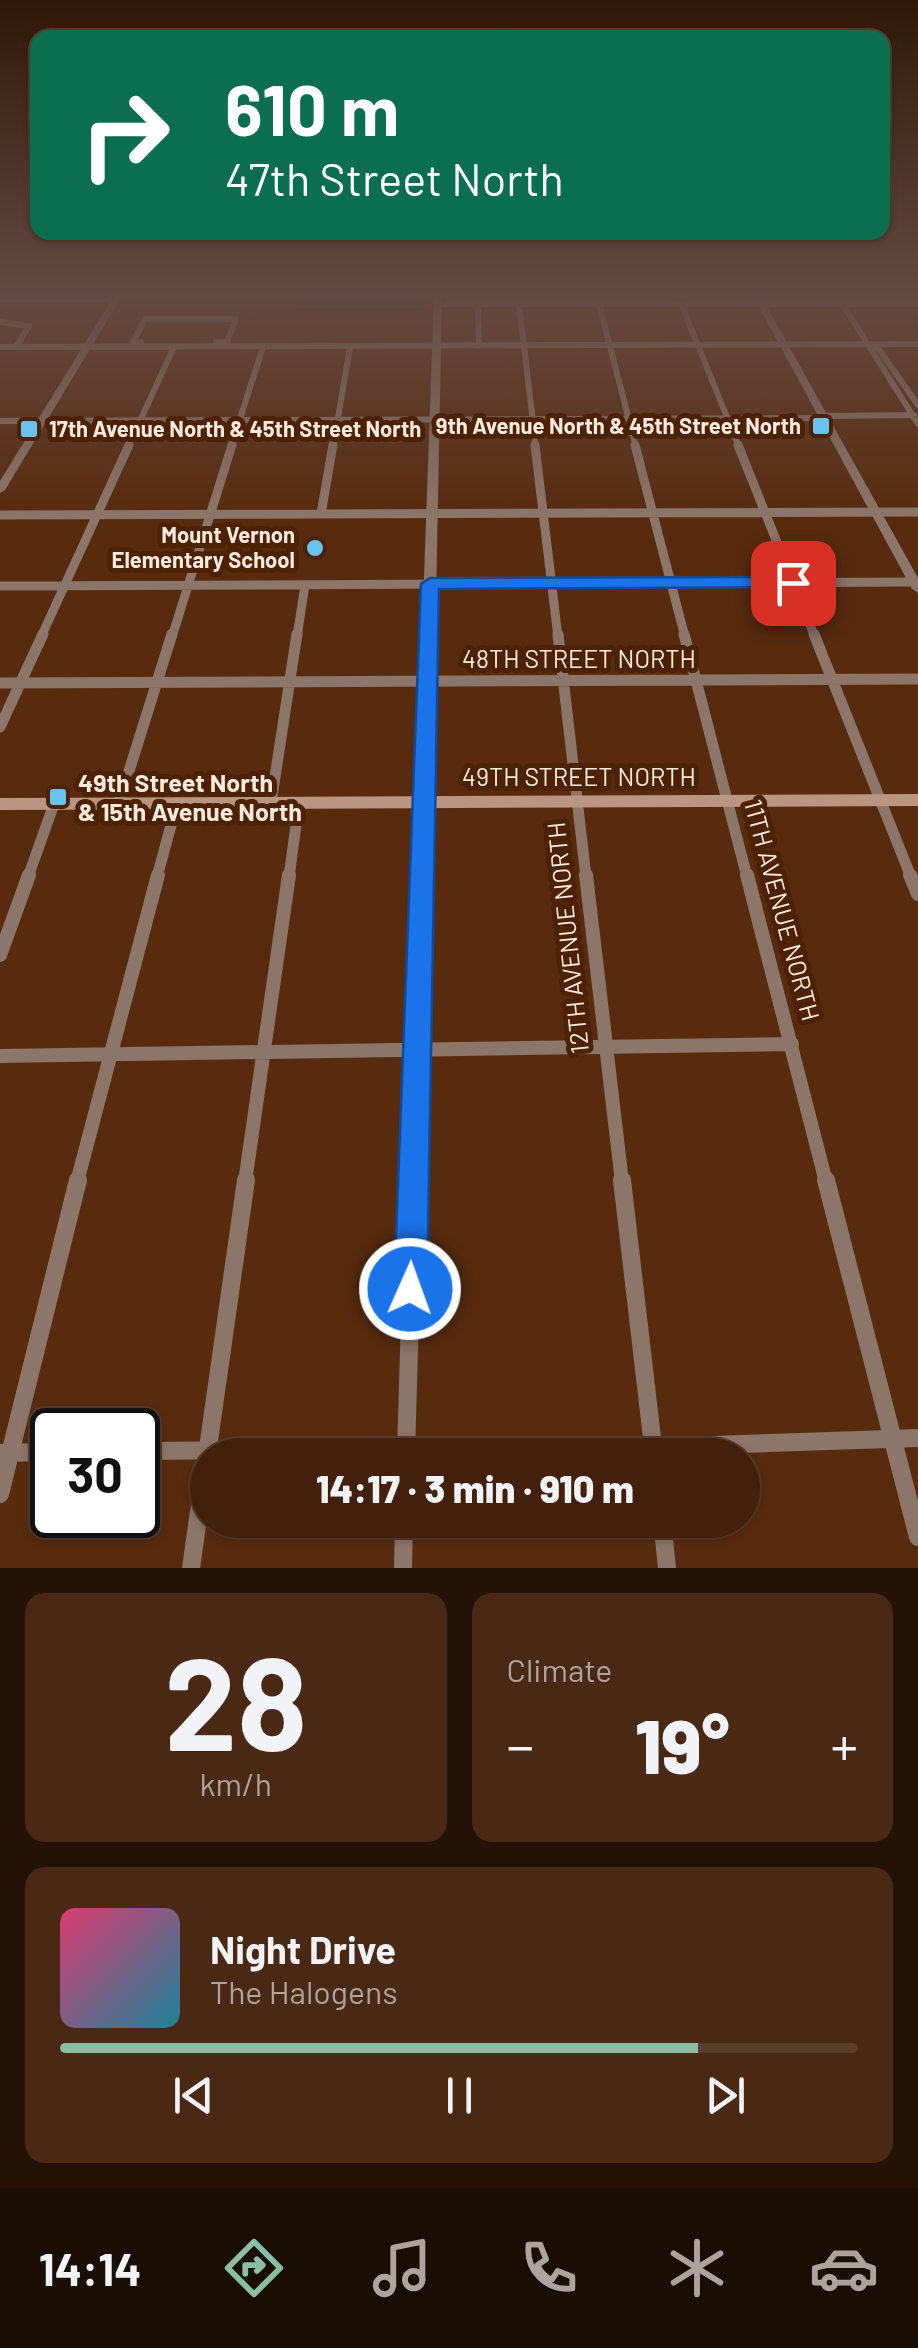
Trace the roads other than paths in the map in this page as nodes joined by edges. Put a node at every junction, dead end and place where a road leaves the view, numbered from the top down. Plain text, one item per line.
1 (74, 369) edge
2 (166, 369) edge
3 (256, 369) edge
4 (346, 369) edge
5 (435, 369) edge
6 (527, 369) edge
7 (616, 369) edge
8 (707, 369) edge
9 (798, 369) edge
10 (882, 369) edge
11 (893, 369) edge
12 (918, 404) edge
13 (434, 418) junction
14 (825, 418) junction
15 (336, 419) junction
16 (629, 419) junction
17 (727, 419) junction
18 (916, 419) edge
19 (142, 420) junction
20 (239, 420) junction
21 (530, 420) junction
22 (0, 421) edge
23 (44, 421) junction
24 (0, 490) edge
25 (876, 512) junction
26 (918, 512) edge
27 (98, 514) junction
28 (210, 514) junction
29 (321, 514) junction
30 (433, 514) junction
31 (542, 514) junction
32 (654, 514) junction
33 (765, 514) junction
34 (0, 515) edge
35 (793, 583) junction
36 (430, 584) junction
37 (552, 584) junction
38 (672, 584) junction
39 (62, 585) junction
40 (186, 585) junction
41 (305, 585) junction
42 (0, 586) edge
43 (916, 586) edge
44 (918, 679) edge
45 (832, 680) junction
46 (563, 681) junction
47 (698, 681) junction
48 (0, 683) edge
49 (20, 683) junction
50 (155, 683) junction
51 (292, 683) junction
52 (428, 683) junction
53 (0, 726) edge
54 (880, 800) junction
55 (918, 800) edge
56 (728, 801) junction
57 (424, 802) junction
58 (577, 802) junction
59 (177, 803) junction
60 (271, 803) junction
61 (299, 803) junction
62 (0, 804) edge
63 (54, 804) junction
64 (118, 804) junction
65 (918, 894) edge
66 (0, 955) edge
67 (792, 1044) junction
68 (605, 1047) junction
69 (417, 1050) junction
70 (264, 1052) junction
71 (110, 1054) junction
72 (0, 1056) edge
73 (209, 1438) edge
74 (406, 1438) edge
75 (652, 1438) edge
76 (892, 1438) junction
77 (918, 1438) edge
78 (760, 1445) edge
79 (190, 1450) edge
80 (160, 1451) edge
81 (30, 1452) edge
82 (5, 1453) edge
83 (0, 1494) edge
84 (918, 1537) edge
85 (194, 1538) edge
86 (404, 1538) edge
87 (664, 1538) edge
88 (190, 1568) edge
89 (403, 1568) edge
90 (667, 1568) edge

1 - 23 street
2 - 19 street
3 - 20 street
4 - 15 street
5 - 13 street
6 - 21 street, 12TH AVENUE NORTH
7 - 16 street, 11TH AVENUE NORTH
8 - 17 street
9 - 14 street
10 - 18 street
11 - 12 street
13 - 15 street
13 - 21 street
13 - 30 street
14 - 17 street
14 - 18 street
14 - 25 street
15 - 20 street
15 - 29 street
16 - 17 street
16 - 21 street
16 - 32 street, 11TH AVENUE NORTH
17 - 33 street
19 - 20 street
19 - 23 street
19 - 27 street
20 - 28 street
21 - 31 street, 12TH AVENUE NORTH
22 - 23 street
23 - 24 street
25 - 26 street
25 - 33 street
25 - 43 street
27 - 28 street
27 - 34 street
27 - 39 street
28 - 29 street
28 - 40 street
29 - 30 street
30 - 31 street
30 - 36 street
31 - 32 street
31 - 37 street, 12TH AVENUE NORTH
32 - 33 street
32 - 38 street, 11TH AVENUE NORTH
33 - 35 street
35 - 38 street
35 - 43 street
35 - 45 street
36 - 37 street
36 - 41 street
36 - 52 street
37 - 38 street
37 - 46 street, 12TH AVENUE NORTH
38 - 47 street, 11TH AVENUE NORTH
39 - 40 street
39 - 42 street
39 - 49 street
40 - 41 street
40 - 50 street
41 - 51 street
44 - 45 street, 48TH STREET NORTH
45 - 47 street, 48TH STREET NORTH
45 - 54 street
46 - 47 street, 48TH STREET NORTH
46 - 52 street, 48TH STREET NORTH
46 - 58 street, 12TH AVENUE NORTH
47 - 56 street, 11TH AVENUE NORTH
48 - 49 street, 48TH STREET NORTH
49 - 50 street, 48TH STREET NORTH
49 - 53 street
50 - 51 street, 48TH STREET NORTH
50 - 64 street
51 - 52 street, 48TH STREET NORTH
51 - 60 street
52 - 57 street
54 - 55 main road, 49TH STREET NORTH
54 - 56 main road, 49TH STREET NORTH
54 - 65 street
56 - 58 main road, 49TH STREET NORTH
56 - 67 street, 11TH AVENUE NORTH
57 - 58 main road, 49TH STREET NORTH
57 - 61 main road, 49TH STREET NORTH
57 - 69 street
58 - 68 street, 12TH AVENUE NORTH
59 - 60 main road, 49TH STREET NORTH
59 - 64 main road, 49TH STREET NORTH
59 - 71 street
60 - 61 main road, 49TH STREET NORTH
61 - 70 street
62 - 63 main road, 49TH STREET NORTH
63 - 64 main road, 49TH STREET NORTH
63 - 66 street
67 - 68 street
67 - 76 street, 11TH AVENUE NORTH
68 - 69 street
68 - 75 street, 12TH AVENUE NORTH
69 - 70 street
69 - 74 street
70 - 71 street
70 - 73 street
71 - 72 street
71 - 82 street
76 - 77 street
76 - 78 street
76 - 84 street, 11TH AVENUE NORTH
79 - 80 street
81 - 82 street
82 - 83 street
85 - 88 street
86 - 89 street
87 - 90 street

